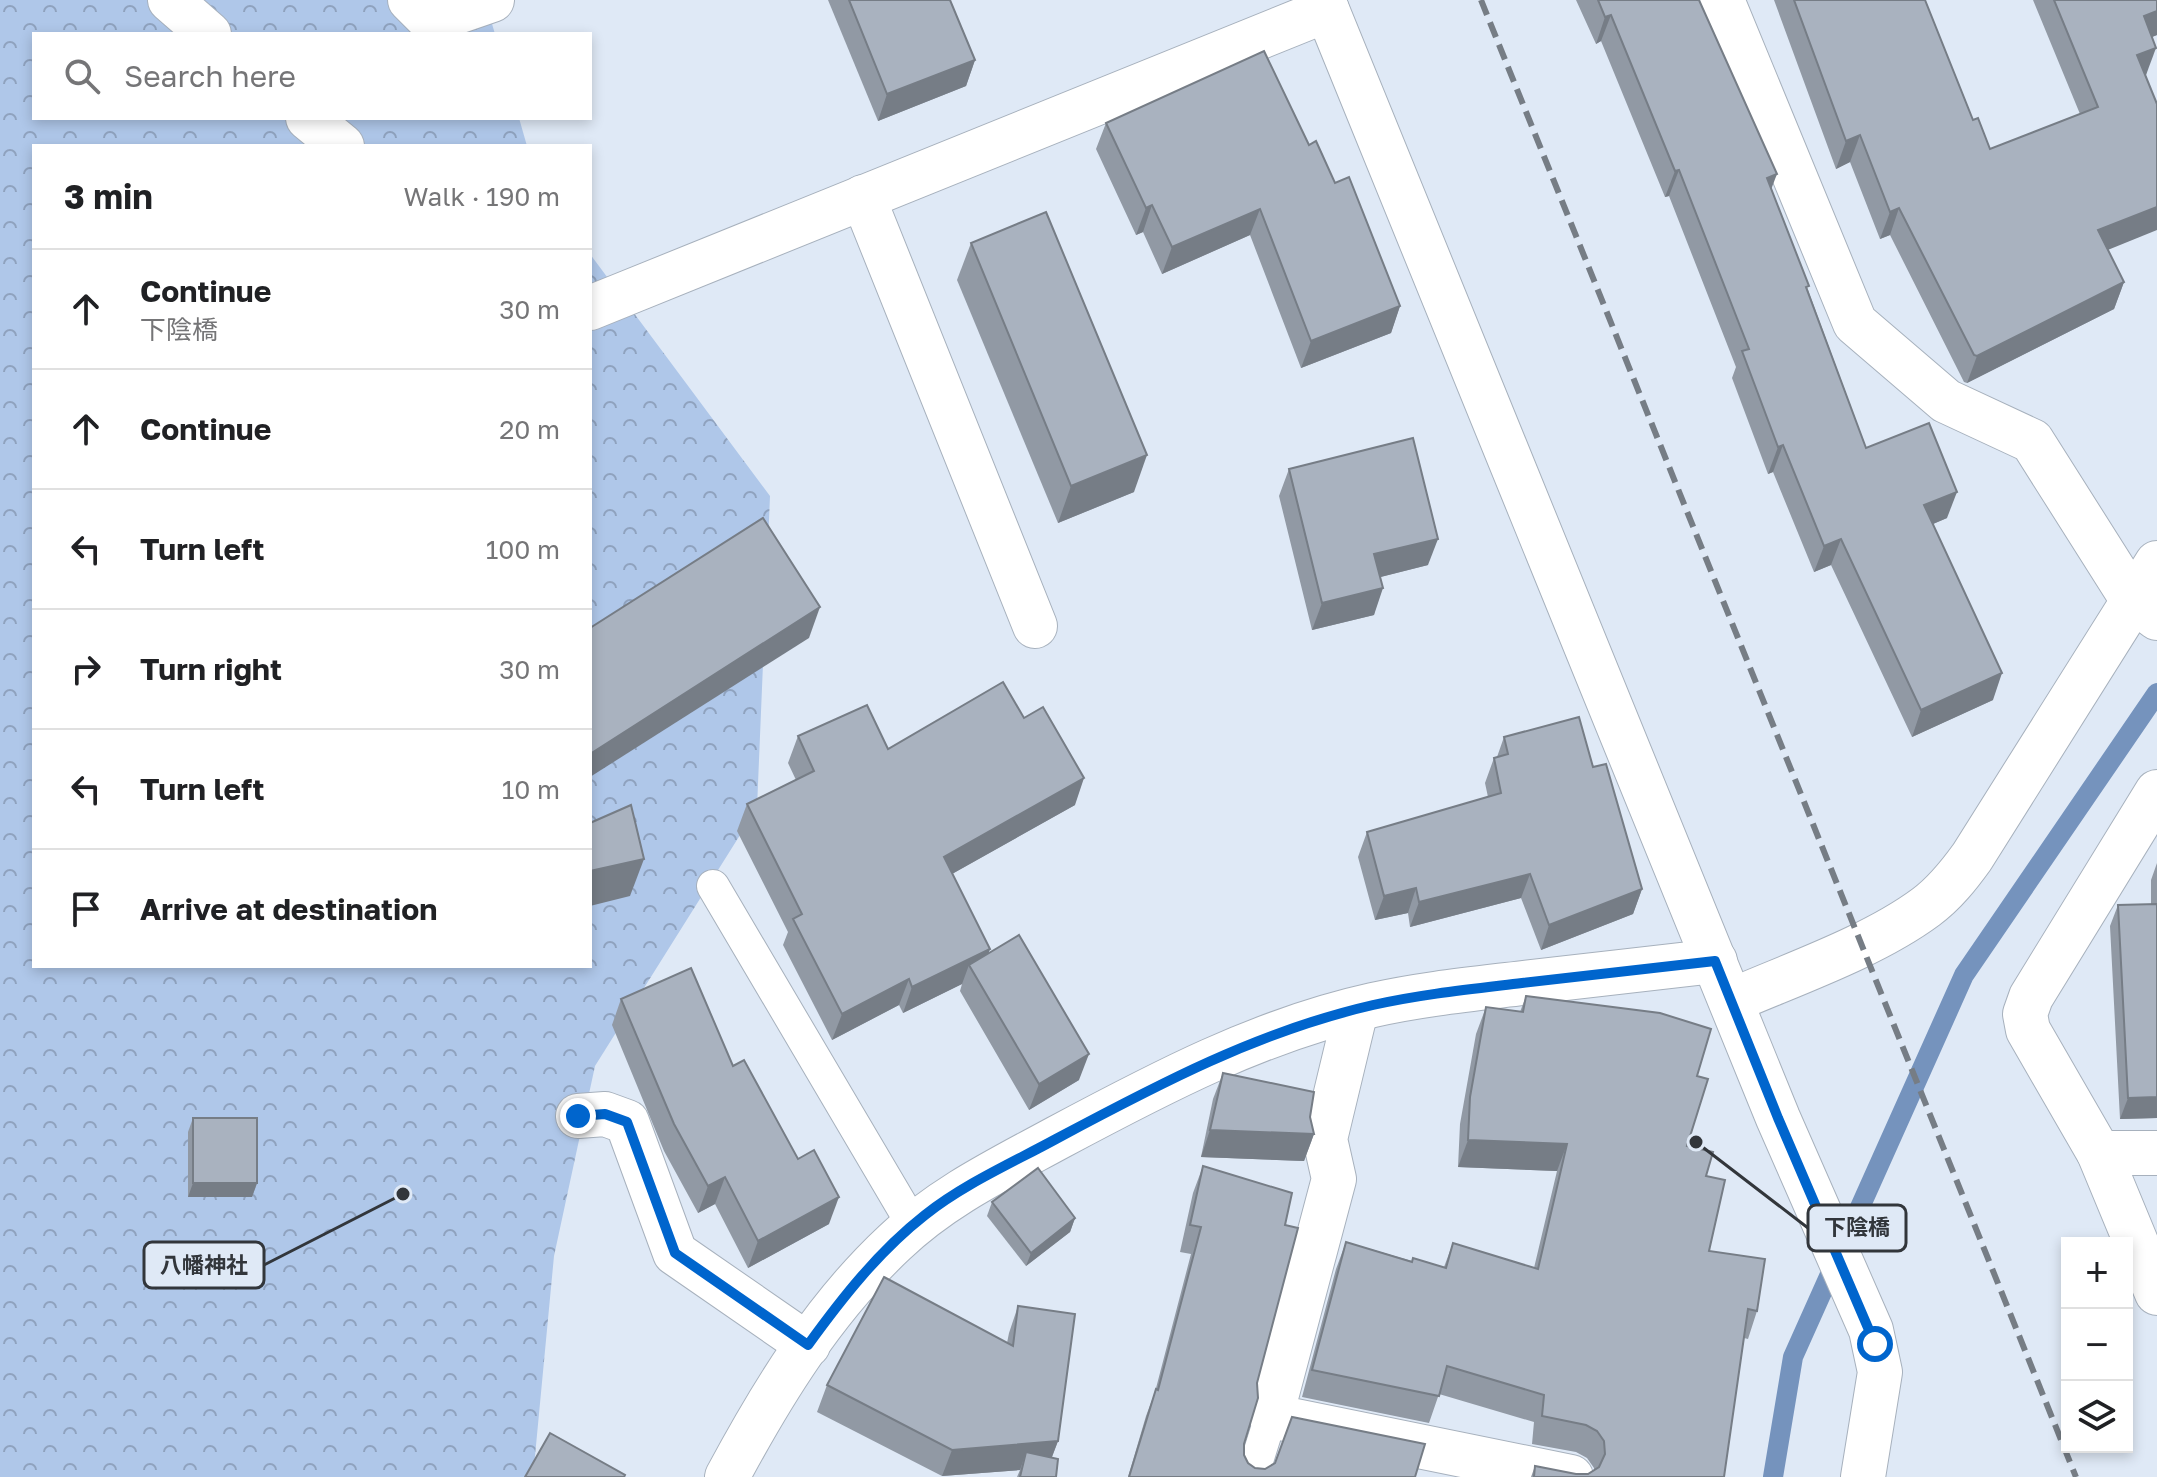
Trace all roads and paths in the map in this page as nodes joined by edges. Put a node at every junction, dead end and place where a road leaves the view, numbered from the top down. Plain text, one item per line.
1 (170, 0) edge
2 (410, 0) edge
3 (492, 0) edge
4 (1722, 0) edge
5 (1325, 5) edge
6 (207, 32) edge
7 (310, 120) edge
8 (340, 144) edge
9 (863, 197) junction
10 (592, 307) edge
11 (2157, 563) edge
12 (2147, 611) edge
13 (1035, 626) dead end
14 (2157, 792) edge
15 (2139, 852) edge
16 (713, 886) dead end
17 (1715, 961) junction
18 (1731, 1001) junction
19 (1356, 1010) junction
20 (578, 1116) dead end
21 (2099, 1153) junction
22 (2157, 1153) edge
23 (913, 1225) junction
24 (2157, 1293) edge
25 (808, 1345) junction
26 (1271, 1416) junction
27 (727, 1477) edge
28 (1252, 1477) edge
29 (1571, 1477) edge
30 (1863, 1477) edge

1 - 6 street
2 - 3 street
4 - 12 street
5 - 9 street
5 - 17 street
7 - 8 street
9 - 10 street
9 - 13 street
11 - 12 street
12 - 18 street
14 - 15 street
15 - 21 street
16 - 23 lane
17 - 18 street
17 - 19 street
18 - 30 street
19 - 23 street
19 - 26 street
20 - 25 street
21 - 22 street
21 - 24 street
23 - 25 street
25 - 27 street
26 - 28 lane
26 - 29 street

